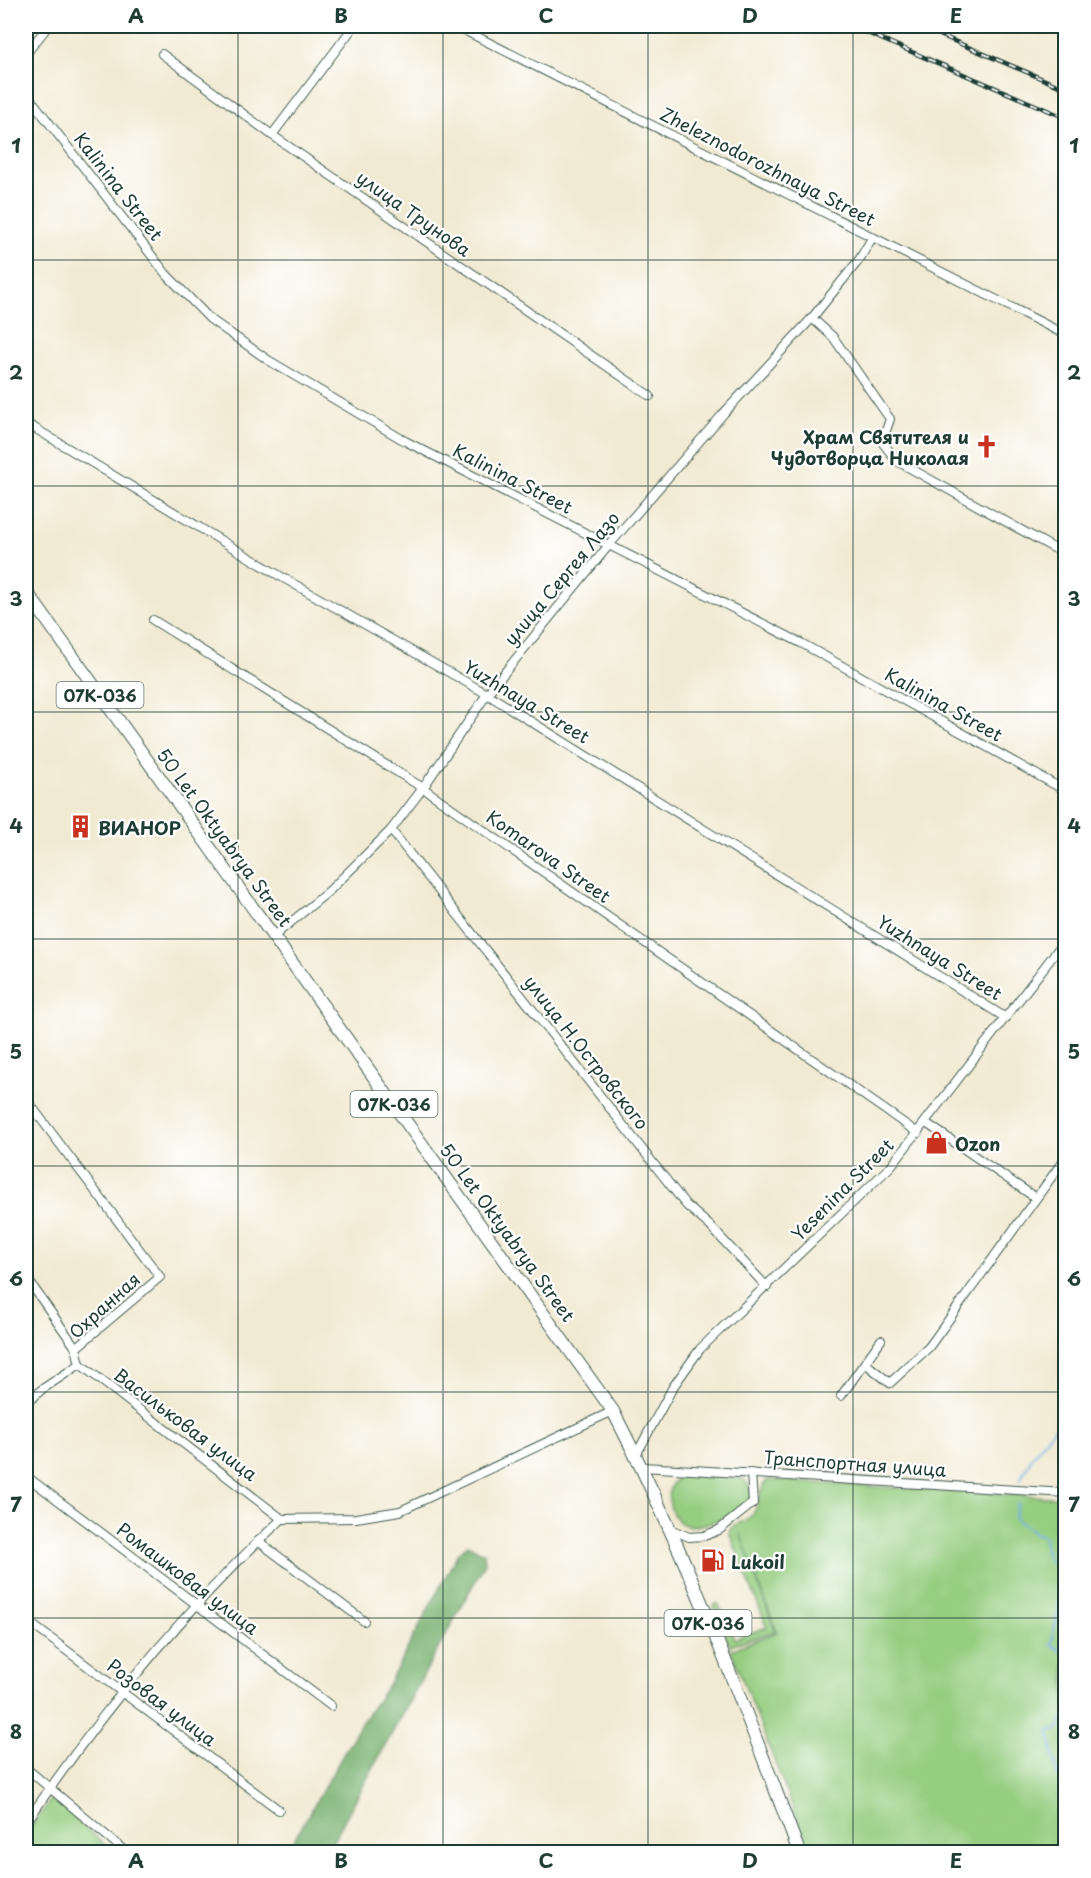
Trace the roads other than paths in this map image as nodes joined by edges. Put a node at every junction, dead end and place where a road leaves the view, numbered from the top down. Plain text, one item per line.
1 (48, 26) edge
2 (354, 26) edge
3 (456, 26) edge
4 (26, 54) edge
5 (162, 54) dead end
6 (26, 93) edge
7 (272, 135) junction
8 (872, 237) junction
9 (812, 318) junction
10 (1065, 335) edge
11 (650, 396) dead end
12 (26, 423) edge
13 (609, 545) junction
14 (1065, 555) edge
15 (26, 591) edge
16 (153, 620) dead end
17 (487, 694) junction
18 (423, 788) junction
19 (1065, 791) edge
20 (391, 830) junction
21 (274, 936) junction
22 (1065, 939) edge
23 (1006, 1018) junction
24 (26, 1099) edge
25 (926, 1123) junction
26 (918, 1133) junction
27 (1065, 1157) edge
28 (1036, 1198) junction
29 (26, 1277) edge
30 (767, 1287) junction
31 (881, 1340) dead end
32 (76, 1348) junction
33 (865, 1363) junction
34 (80, 1364) junction
35 (841, 1396) dead end
36 (26, 1406) edge
37 (613, 1411) junction
38 (636, 1455) junction
39 (643, 1467) junction
40 (751, 1473) junction
41 (26, 1476) edge
42 (1065, 1493) edge
43 (282, 1519) junction
44 (669, 1529) junction
45 (258, 1541) junction
46 (196, 1606) junction
47 (26, 1620) edge
48 (364, 1621) dead end
49 (123, 1693) junction
50 (331, 1706) dead end
51 (26, 1768) edge
52 (50, 1787) junction
53 (279, 1810) dead end
54 (26, 1823) edge
55 (126, 1852) edge
56 (799, 1852) edge

1 - 4 street
2 - 7 street
3 - 8 street, Zheleznodorozhnaya Street
5 - 7 street, улица Трунова
6 - 13 street, Kalinina Street
7 - 11 street, улица Трунова
8 - 9 street, улица Сергея Лазо
8 - 10 street, Zheleznodorozhnaya Street
9 - 13 street, улица Сергея Лазо
9 - 14 street
12 - 17 street, Yuzhnaya Street
13 - 17 street, улица Сергея Лазо
13 - 19 street, Kalinina Street
15 - 21 main road, 50 Let Oktyabrya Street / 07К-036
16 - 18 street, Komarova Street
17 - 18 street, улица Сергея Лазо
17 - 23 street, Yuzhnaya Street
18 - 20 street, улица Сергея Лазо
18 - 26 street, Komarova Street
20 - 21 street, улица Сергея Лазо
20 - 30 street, улица Н.Островского
21 - 37 main road, 50 Let Oktyabrya Street / 07К-036
22 - 23 street, Yesenina Street
23 - 25 street, Yesenina Street
24 - 32 street, Охранная
25 - 26 street, Yesenina Street
25 - 28 street
26 - 30 street, Yesenina Street
27 - 28 street
28 - 33 street
29 - 32 street
30 - 38 street, Yesenina Street
31 - 33 street
32 - 34 street, Охранная
33 - 35 street
34 - 36 street, Охранная
34 - 43 street, Васильковая улица
37 - 38 main road, 50 Let Oktyabrya Street / 07К-036
37 - 43 street
38 - 39 main road, 50 Let Oktyabrya Street / 07К-036
39 - 40 street, Транспортная улица
39 - 44 main road, 50 Let Oktyabrya Street / 07К-036
40 - 42 street, Транспортная улица
40 - 44 street
41 - 46 street, Ромашковая улица
43 - 45 street
44 - 56 main road, 50 Let Oktyabrya Street / 07К-036
45 - 46 street
45 - 48 street
46 - 49 street
46 - 50 street, Ромашковая улица
47 - 49 street, Розовая улица
49 - 52 street
49 - 53 street, Розовая улица
51 - 52 street
52 - 54 street
52 - 55 street

